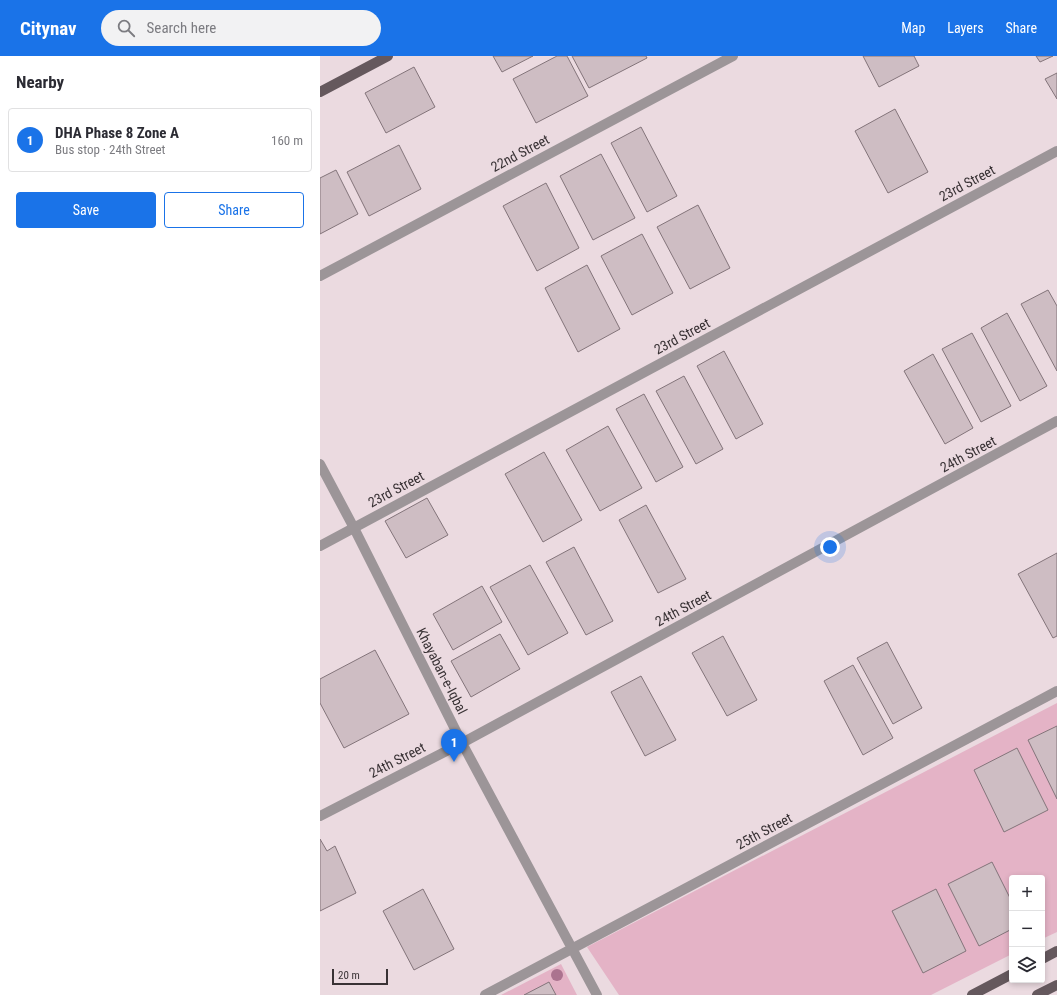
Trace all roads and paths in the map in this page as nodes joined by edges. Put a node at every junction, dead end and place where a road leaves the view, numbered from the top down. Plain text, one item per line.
1 (388, 56) edge
2 (734, 56) edge
3 (320, 92) edge
4 (1057, 151) edge
5 (320, 276) edge
6 (1057, 421) edge
7 (320, 464) edge
8 (354, 528) junction
9 (320, 546) edge
10 (1057, 691) edge
11 (462, 742) junction
12 (320, 816) edge
13 (573, 948) junction
14 (1057, 951) edge
15 (1045, 957) edge
16 (1009, 976) edge
17 (1057, 985) edge
18 (485, 995) edge
19 (597, 995) edge
20 (972, 995) edge
21 (1037, 995) edge

1 - 3 main road
2 - 5 street, 22nd Street
4 - 8 street, 23rd Street
6 - 11 street, 24th Street
7 - 8 street, Khayaban-e-Iqbal
8 - 9 street, 23rd Street
8 - 11 street, Khayaban-e-Iqbal
10 - 13 street, 25th Street
11 - 12 street, 24th Street
11 - 13 street, Khayaban-e-Iqbal
13 - 18 street, 25th Street
13 - 19 street, Khayaban-e-Iqbal
14 - 15 main road
16 - 20 main road
17 - 21 main road

